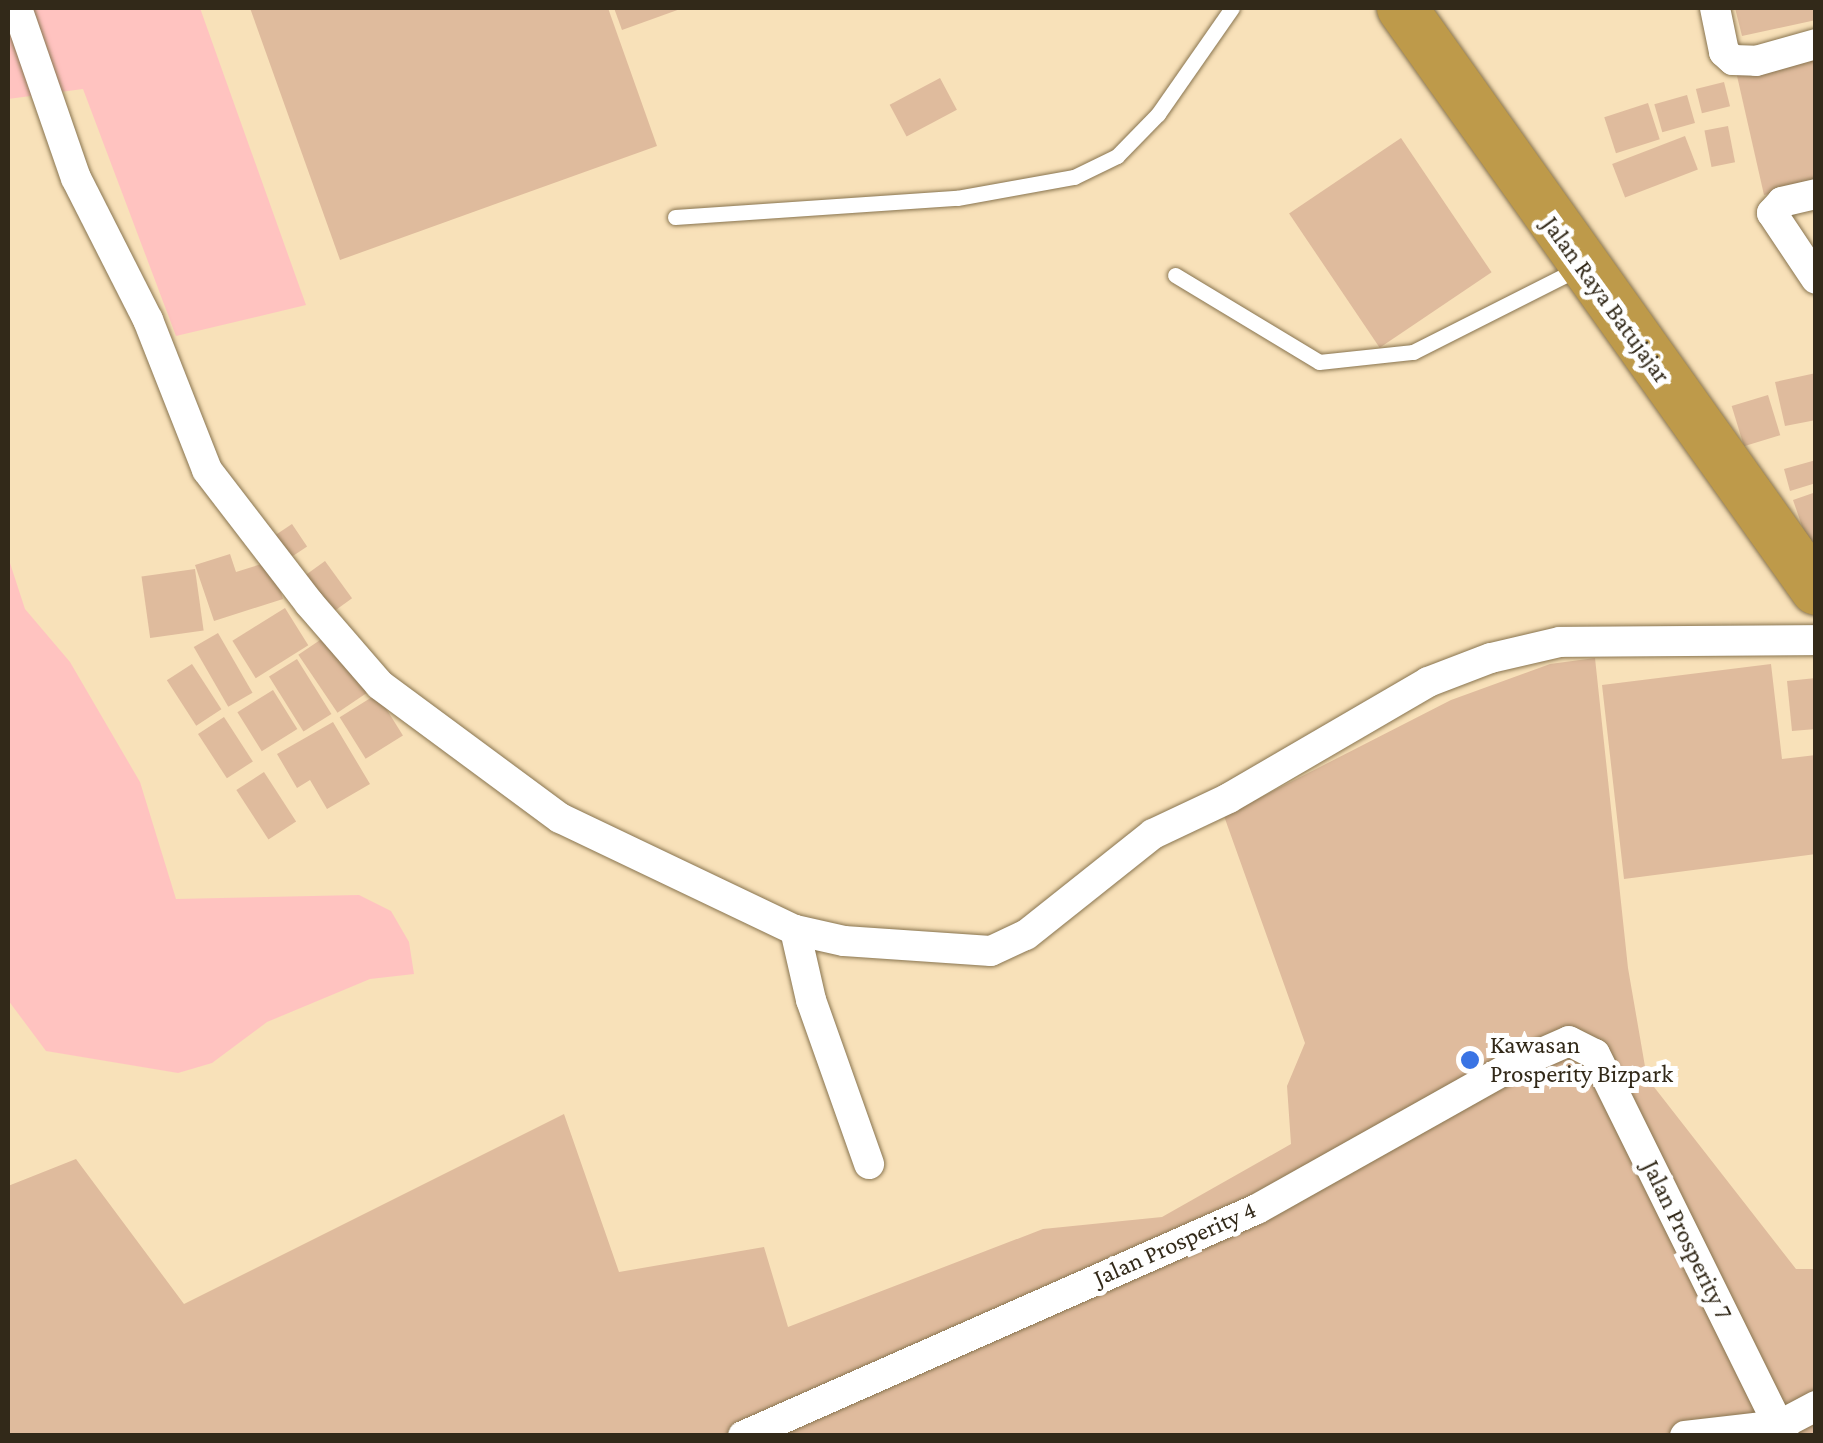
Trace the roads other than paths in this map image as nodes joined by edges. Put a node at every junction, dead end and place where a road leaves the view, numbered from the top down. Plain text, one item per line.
1 (17, 8) edge
2 (1232, 8) edge
3 (1402, 8) edge
4 (1715, 8) edge
5 (1816, 44) edge
6 (1816, 194) edge
7 (675, 217) dead end
8 (1582, 266) junction
9 (1176, 274) dead end
10 (1816, 279) edge
11 (1816, 590) edge
12 (1816, 640) edge
13 (795, 930) junction
14 (1595, 1054) joint
15 (868, 1164) dead end
16 (1816, 1406) edge
17 (1782, 1430) edge
18 (742, 1436) edge
19 (1685, 1436) edge

1 - 13 street
2 - 7 lane
3 - 8 highway, Jalan Raya Batujajar
4 - 5 street
6 - 10 street
8 - 9 lane
8 - 11 highway, Jalan Raya Batujajar
12 - 13 street
13 - 15 street
14 - 17 street, Jalan Prosperity 7
14 - 18 street, Jalan Prosperity 4
16 - 17 street
17 - 19 street

